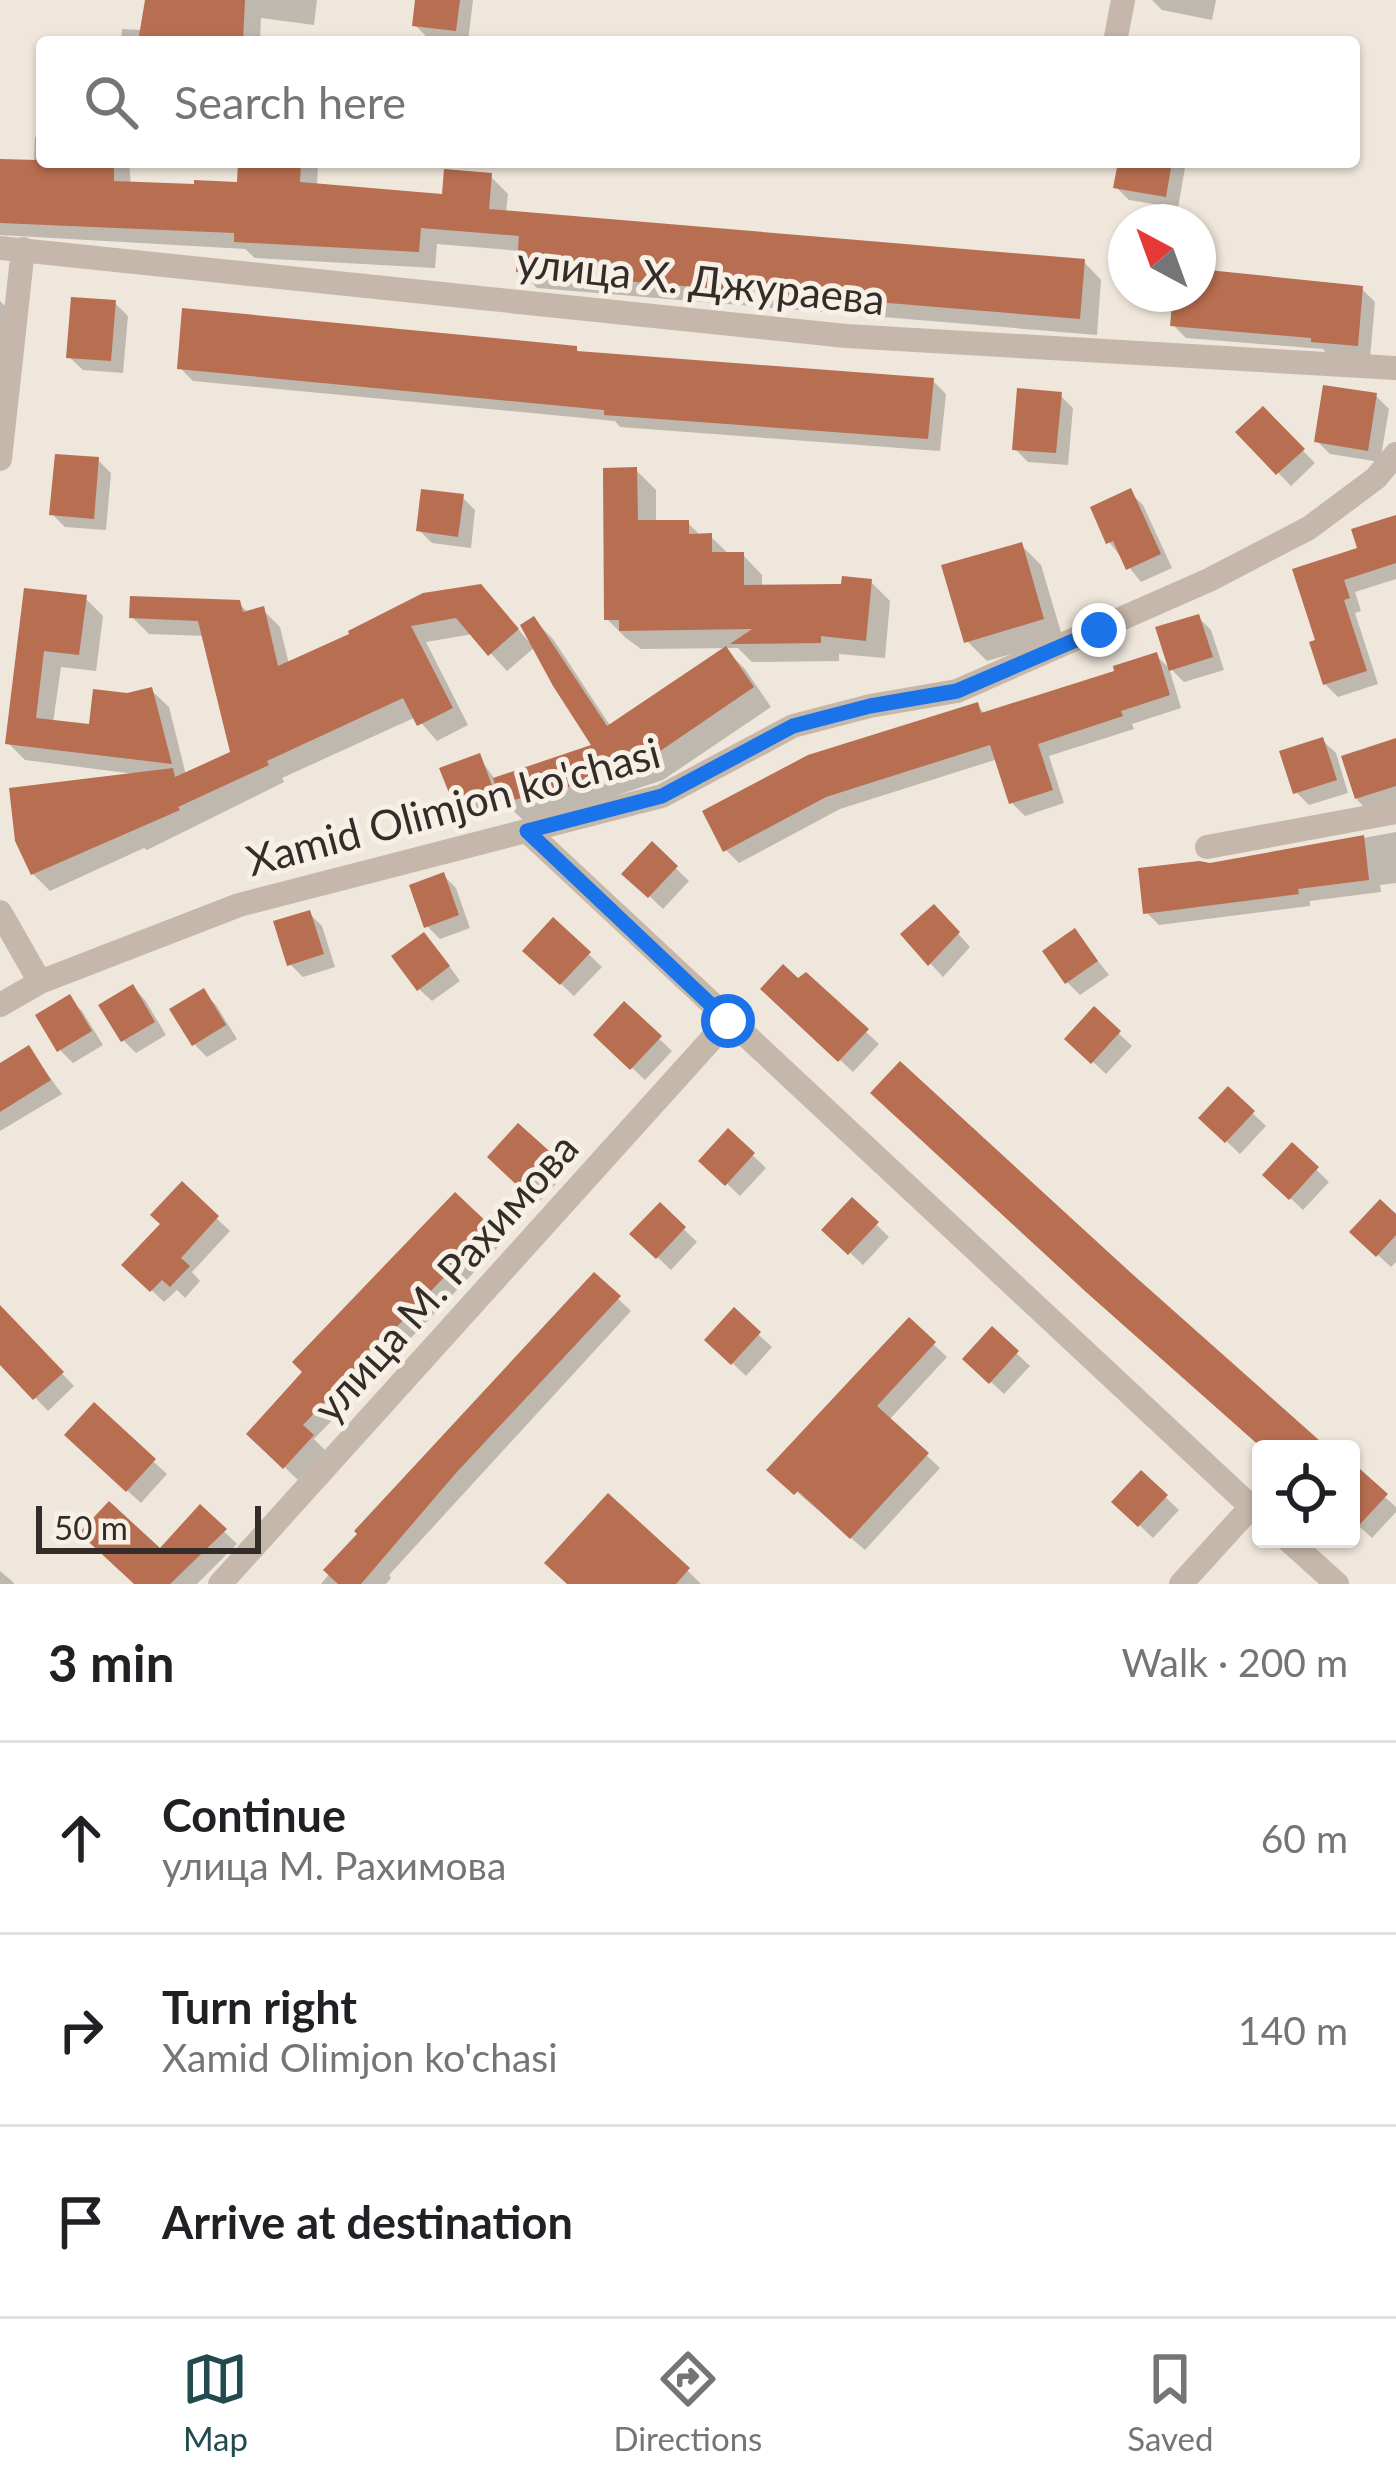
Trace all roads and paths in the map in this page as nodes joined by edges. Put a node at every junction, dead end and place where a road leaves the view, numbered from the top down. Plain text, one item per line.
1 (1123, 0) edge
2 (1116, 36) edge
3 (11, 249) edge
4 (1396, 368) edge
5 (1396, 454) edge
6 (0, 459) edge
7 (1396, 812) edge
8 (527, 831) junction
9 (1207, 847) dead end
10 (0, 912) edge
11 (40, 982) junction
12 (0, 1006) edge
13 (728, 1021) junction
14 (1252, 1507) edge
15 (1252, 1515) edge
16 (1297, 1548) edge
17 (220, 1584) edge
18 (1181, 1584) edge
19 (1337, 1584) edge

1 - 2 street
3 - 4 street, улица Х. Джураева
3 - 6 street
5 - 8 street, Xamid Olimjon ko'chasi
7 - 9 street
8 - 11 street, Xamid Olimjon ko'chasi
8 - 13 street
10 - 11 street
11 - 12 street, Xamid Olimjon ko'chasi
13 - 14 street
13 - 17 street, улица М. Рахимова
15 - 18 street
16 - 19 street

